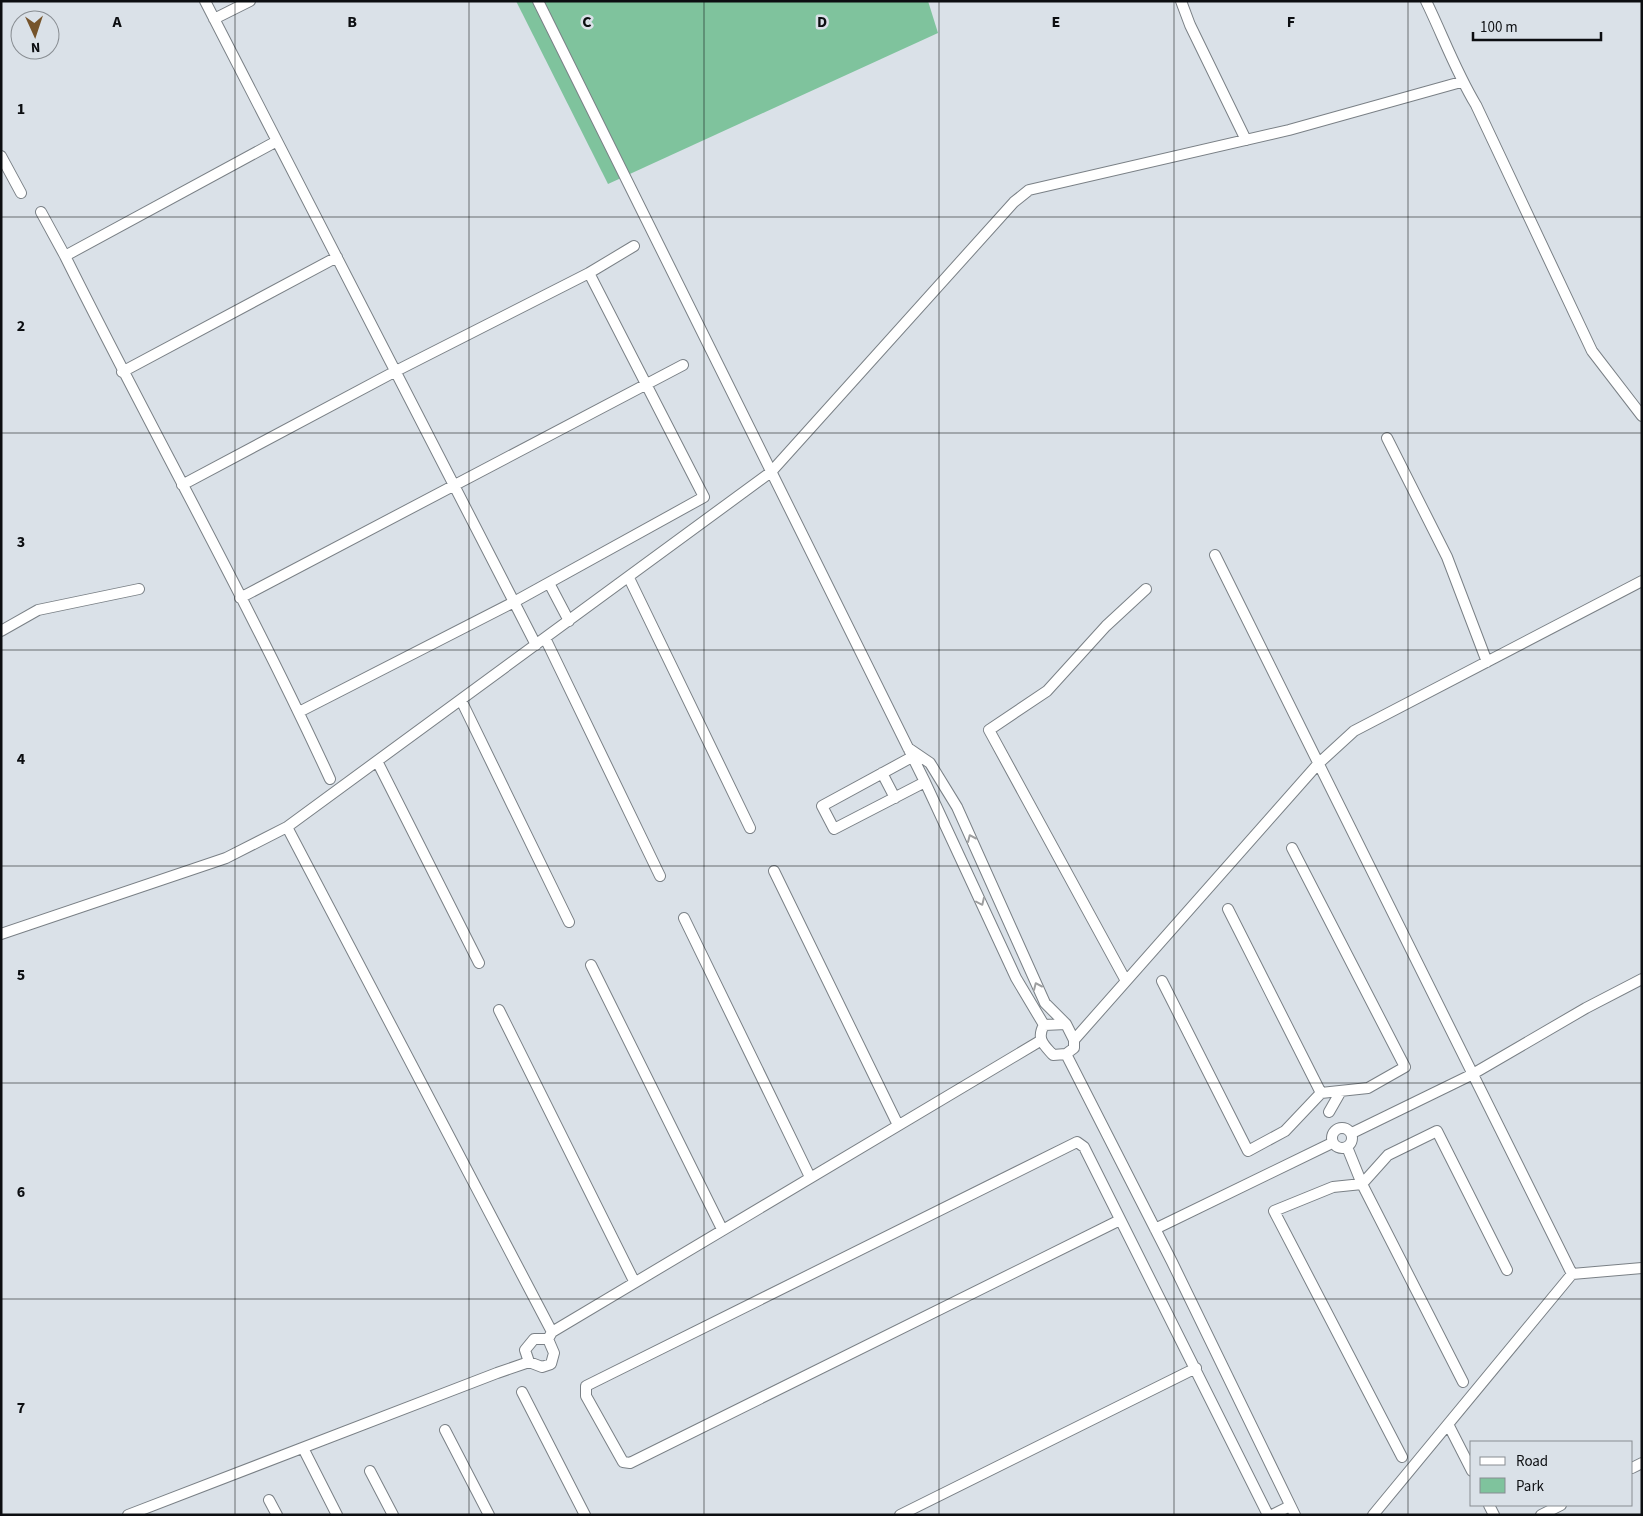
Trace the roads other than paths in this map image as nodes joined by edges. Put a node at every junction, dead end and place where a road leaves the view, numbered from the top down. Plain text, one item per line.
1 (205, 1) edge
2 (250, 1) edge
3 (538, 1) edge
4 (1181, 1) edge
5 (1426, 1) edge
6 (214, 20) junction
7 (1461, 82) junction
8 (1246, 140) junction
9 (277, 141) junction
10 (1, 156) edge
11 (21, 193) dead end
12 (41, 212) dead end
13 (634, 246) dead end
14 (65, 256) junction
15 (337, 257) junction
16 (589, 273) junction
17 (683, 365) dead end
18 (396, 371) junction
19 (122, 372) junction
20 (646, 384) junction
21 (1642, 416) edge
22 (1387, 438) dead end
23 (772, 472) junction
24 (182, 485) junction
25 (455, 485) junction
26 (1215, 555) dead end
27 (629, 578) junction
28 (1642, 581) edge
29 (549, 583) junction
30 (139, 589) dead end
31 (1146, 589) dead end
32 (240, 598) junction
33 (514, 602) junction
34 (569, 621) junction
35 (1, 632) edge
36 (545, 638) junction
37 (536, 645) junction
38 (1487, 662) junction
39 (461, 700) junction
40 (299, 712) junction
41 (907, 747) junction
42 (912, 757) junction
43 (377, 761) junction
44 (1318, 764) junction
45 (882, 773) junction
46 (330, 778) dead end
47 (925, 782) junction
48 (895, 798) junction
49 (287, 827) junction
50 (750, 828) dead end
51 (1292, 848) dead end
52 (774, 871) dead end
53 (660, 876) dead end
54 (1228, 909) dead end
55 (684, 918) dead end
56 (569, 922) dead end
57 (1, 934) edge
58 (478, 963) dead end
59 (591, 965) dead end
60 (1642, 979) edge
61 (1126, 981) junction
62 (1162, 982) dead end
63 (499, 1010) dead end
64 (1066, 1024) junction
65 (1044, 1025) junction
66 (1074, 1040) junction
67 (1040, 1041) junction
68 (1066, 1054) junction
69 (1471, 1075) junction
70 (1341, 1091) junction
71 (1321, 1093) junction
72 (1308, 1107) junction
73 (1329, 1112) junction
74 (898, 1125) junction
75 (1337, 1128) junction
76 (1352, 1133) junction
77 (1332, 1143) junction
78 (1347, 1147) junction
79 (810, 1177) junction
80 (1362, 1184) junction
81 (1120, 1220) junction
82 (722, 1229) junction
83 (1155, 1230) junction
84 (1642, 1268) edge
85 (1507, 1270) dead end
86 (1572, 1274) junction
87 (634, 1281) junction
88 (550, 1335) junction
89 (529, 1362) junction
90 (1196, 1368) junction
91 (1463, 1382) dead end
92 (522, 1392) dead end
93 (1448, 1424) junction
94 (445, 1430) dead end
95 (303, 1448) junction
96 (1402, 1457) dead end
97 (1470, 1467) edge
98 (370, 1471) dead end
99 (269, 1500) dead end
100 (1559, 1506) edge
101 (1292, 1510) edge
102 (128, 1515) edge
103 (276, 1515) edge
104 (337, 1515) edge
105 (392, 1515) edge
106 (488, 1515) edge
107 (585, 1515) edge
108 (900, 1515) edge
109 (1270, 1515) edge
110 (1373, 1515) edge
111 (1541, 1515) edge

1 - 6 street
2 - 6 street
3 - 23 street
4 - 8 street
5 - 7 street
6 - 9 street
7 - 8 street
7 - 21 street
8 - 23 street
9 - 14 street
9 - 15 street
10 - 11 street
12 - 14 street
13 - 16 street
14 - 19 street
15 - 18 street
15 - 19 street
16 - 18 street
16 - 20 street
17 - 20 street
18 - 24 street
18 - 25 street
19 - 24 street
20 - 25 street
20 - 29 street
22 - 38 street
23 - 27 street
23 - 41 street
24 - 32 street
25 - 32 street
25 - 33 street
26 - 44 street
27 - 34 street
27 - 50 street
28 - 38 street
29 - 33 street
29 - 34 street
30 - 35 street
31 - 61 street
32 - 40 street
33 - 37 street
33 - 40 street
34 - 36 street
36 - 37 street
36 - 53 street
37 - 39 street
38 - 44 street
39 - 43 street
39 - 56 street
40 - 46 street
41 - 42 street
64 -> 41 street
42 - 45 street
42 - 47 street
43 - 49 street
43 - 58 street
44 - 61 street
44 - 69 street
45 - 48 street
45 - 48 street
47 - 48 street
47 -> 65 street
49 - 57 street
49 - 88 street
51 - 70 street
52 - 74 street
54 - 71 street
55 - 79 street
59 - 82 street
60 - 69 street
61 - 66 street
62 - 72 street
63 - 87 street
64 - 65 street
64 - 66 street
65 - 67 street
66 - 68 street
67 - 68 street
67 - 74 street
68 - 83 street
69 - 76 street
69 - 86 street
70 - 71 street
70 - 73 street
71 - 72 street
72 - 73 street
73 - 75 street
74 - 79 street
75 - 76 street
75 - 77 street
76 - 78 street
77 - 78 street
77 - 83 street
78 - 80 street
79 - 82 street
80 - 85 street
80 - 91 street
80 - 96 street
81 - 81 street
81 - 90 street
82 - 87 street
83 - 101 street
84 - 86 street
86 - 93 street
87 - 88 street
88 - 89 street
88 - 89 street
89 - 95 street
90 - 108 street
90 - 109 street
92 - 107 street
93 - 97 street
93 - 110 street
94 - 106 street
95 - 102 street
95 - 104 street
98 - 105 street
99 - 103 street
100 - 111 street
101 - 109 street

